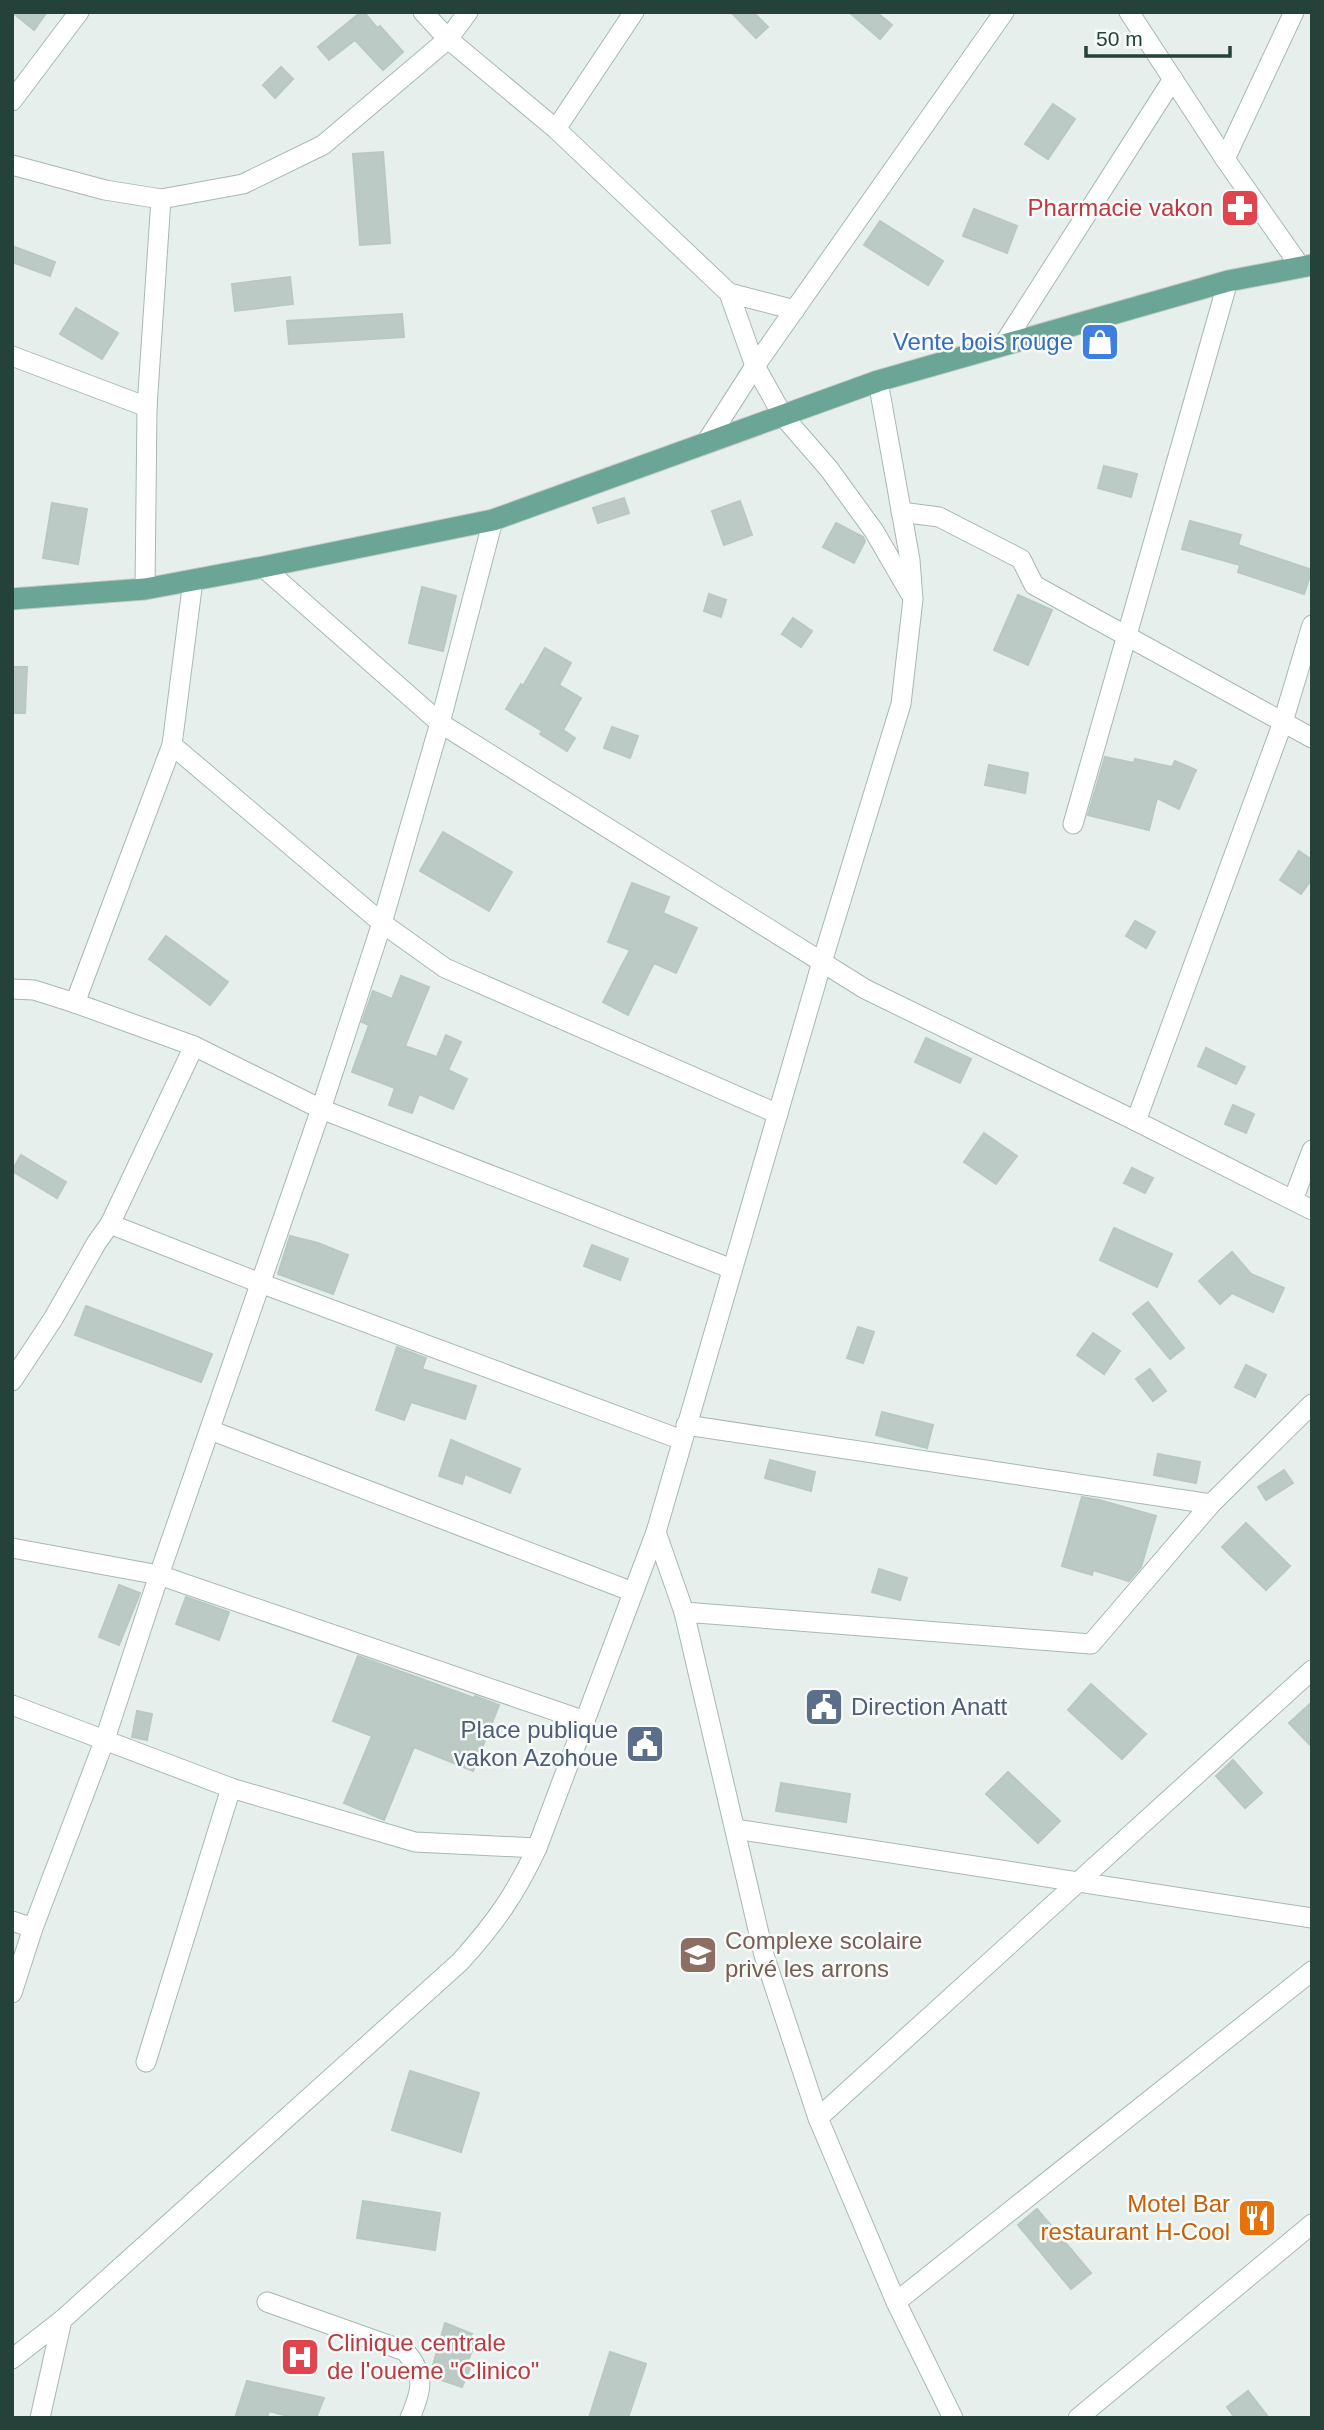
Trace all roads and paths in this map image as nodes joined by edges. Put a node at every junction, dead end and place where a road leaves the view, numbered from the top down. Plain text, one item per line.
1 (79, 12) edge
2 (423, 12) edge
3 (468, 12) edge
4 (634, 12) edge
5 (1004, 12) edge
6 (1129, 12) edge
7 (1294, 12) edge
8 (448, 39) junction
9 (1173, 79) junction
10 (12, 101) edge
11 (556, 129) junction
12 (1225, 159) junction
13 (12, 165) edge
14 (161, 199) junction
15 (1306, 266) edge
16 (1228, 281) junction
17 (730, 293) junction
18 (795, 310) junction
19 (1003, 345) junction
20 (12, 356) edge
21 (755, 366) junction
22 (878, 381) junction
23 (147, 407) junction
24 (783, 416) junction
25 (707, 441) junction
26 (901, 512) junction
27 (493, 520) junction
28 (263, 567) junction
29 (193, 580) junction
30 (145, 589) junction
31 (12, 599) edge
32 (913, 599) junction
33 (1312, 625) edge
34 (1126, 638) junction
35 (1283, 722) junction
36 (440, 723) junction
37 (1312, 738) edge
38 (172, 745) junction
39 (1073, 824) dead end
40 (382, 923) junction
41 (822, 962) junction
42 (12, 989) edge
43 (75, 1003) junction
44 (194, 1046) junction
45 (321, 1110) junction
46 (778, 1114) junction
47 (1136, 1121) junction
48 (1312, 1150) edge
49 (1293, 1200) junction
50 (1312, 1210) edge
51 (110, 1224) junction
52 (733, 1269) junction
53 (260, 1283) junction
54 (12, 1381) edge
55 (1312, 1404) edge
56 (209, 1430) junction
57 (684, 1433) junction
58 (1211, 1504) junction
59 (656, 1532) junction
60 (12, 1548) edge
61 (159, 1575) junction
62 (633, 1592) junction
63 (684, 1612) junction
64 (1312, 1670) edge
65 (12, 1705) edge
66 (585, 1721) junction
67 (105, 1739) junction
68 (231, 1788) junction
69 (735, 1829) junction
70 (537, 1847) junction
71 (1076, 1882) junction
72 (1312, 1918) edge
73 (12, 1921) edge
74 (33, 1928) junction
75 (1312, 1971) edge
76 (12, 1993) edge
77 (146, 2062) dead end
78 (818, 2118) junction
79 (1312, 2224) edge
80 (267, 2302) dead end
81 (896, 2302) junction
82 (62, 2320) junction
83 (12, 2359) edge
84 (40, 2418) edge
85 (410, 2418) edge
86 (953, 2418) edge
87 (1077, 2418) edge

1 - 10 street
2 - 8 street
3 - 8 street
4 - 11 street
5 - 18 street
6 - 9 street
7 - 12 street
8 - 11 street
8 - 14 street
9 - 12 street
9 - 19 street
11 - 17 street
12 - 15 street
13 - 14 street
14 - 23 street
15 - 16 main road
16 - 19 main road
16 - 34 street
17 - 18 street
17 - 21 street
18 - 21 street
19 - 22 main road
20 - 23 street
21 - 24 street
21 - 25 street
22 - 24 main road
22 - 26 street
23 - 30 street
24 - 25 main road
24 - 32 street
25 - 27 main road
26 - 32 street
26 - 34 street
27 - 28 main road
27 - 36 street
28 - 29 main road
28 - 36 street
29 - 30 main road
29 - 38 street
30 - 31 main road
32 - 41 street
33 - 35 street
34 - 35 street
34 - 39 street
35 - 37 street
35 - 47 street
36 - 40 street
36 - 41 street
38 - 40 street
38 - 43 street
40 - 45 street
40 - 46 street
41 - 46 street
41 - 47 street
42 - 43 street
43 - 44 street
44 - 45 street
44 - 51 street
45 - 52 street
45 - 53 street
46 - 52 street
47 - 49 street
48 - 49 street
49 - 50 street
51 - 53 street
51 - 54 street
52 - 57 street
53 - 56 street
53 - 57 street
55 - 58 street
56 - 61 street
56 - 62 street
57 - 58 street
57 - 59 street
58 - 63 street
59 - 62 street
59 - 63 street
60 - 61 street
61 - 66 street
61 - 67 street
62 - 66 street
63 - 69 street
64 - 71 street
65 - 67 street
66 - 70 street
67 - 68 street
67 - 74 street
68 - 70 street
68 - 77 street
69 - 71 street
69 - 78 street
70 - 82 street
71 - 72 street
71 - 78 street
73 - 74 street
74 - 76 street
75 - 81 street
78 - 81 street
79 - 87 street
80 - 85 street
81 - 86 street
82 - 83 street
82 - 84 street

